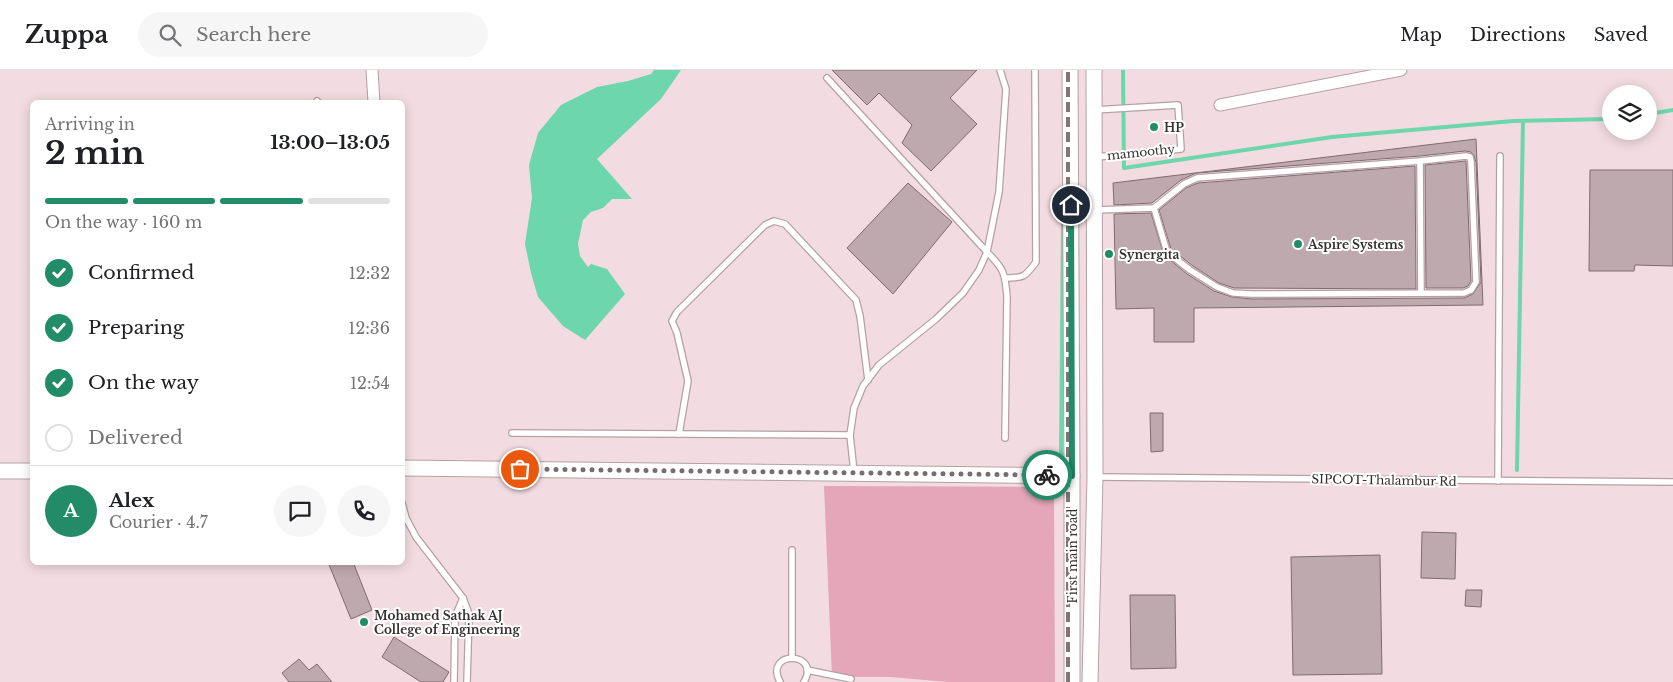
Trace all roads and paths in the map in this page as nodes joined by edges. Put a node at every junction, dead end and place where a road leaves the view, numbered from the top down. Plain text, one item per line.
1 (372, 70) edge
2 (1000, 70) edge
3 (1034, 70) edge
4 (1070, 70) edge
5 (1094, 70) edge
6 (1402, 70) edge
7 (828, 78) dead end
8 (374, 100) edge
9 (1220, 105) dead end
10 (1094, 110) junction
11 (1500, 156) dead end
12 (1094, 157) junction
13 (1420, 162) junction
14 (1154, 208) junction
15 (1094, 210) junction
16 (987, 252) junction
17 (1006, 278) junction
18 (1421, 293) junction
19 (868, 380) junction
20 (512, 433) dead end
21 (679, 434) junction
22 (850, 435) junction
23 (1005, 438) dead end
24 (405, 468) edge
25 (0, 471) edge
26 (30, 471) edge
27 (854, 472) junction
28 (1072, 476) junction
29 (1094, 477) junction
30 (1498, 481) junction
31 (1673, 482) edge
32 (405, 514) edge
33 (792, 550) dead end
34 (464, 598) junction
35 (792, 658) junction
36 (807, 670) junction
37 (851, 679) dead end
38 (454, 682) edge
39 (467, 682) edge
40 (780, 682) edge
41 (804, 682) edge
42 (1072, 682) edge
43 (1090, 682) edge

1 - 8 street
2 - 16 lane
3 - 17 lane
4 - 28 street, First main road
5 - 10 street
6 - 9 street
7 - 16 lane
10 - 12 street
10 - 12 lane, mamoothy
11 - 30 lane
12 - 15 street
13 - 14 lane
13 - 18 lane
13 - 18 lane
14 - 15 lane
14 - 18 lane
15 - 29 street
16 - 17 lane
16 - 19 lane
17 - 23 lane
19 - 21 lane
19 - 22 lane
20 - 21 lane
21 - 22 lane
22 - 27 lane
24 - 27 street
25 - 26 street
27 - 28 street
28 - 42 street, First main road
29 - 30 lane, SIPCOT-Thalambur Rd
29 - 43 street
30 - 31 lane, SIPCOT-Thalambur Rd
32 - 34 lane
33 - 35 lane
34 - 38 lane
34 - 39 lane
35 - 36 lane
35 - 40 lane
36 - 37 lane
36 - 41 lane

